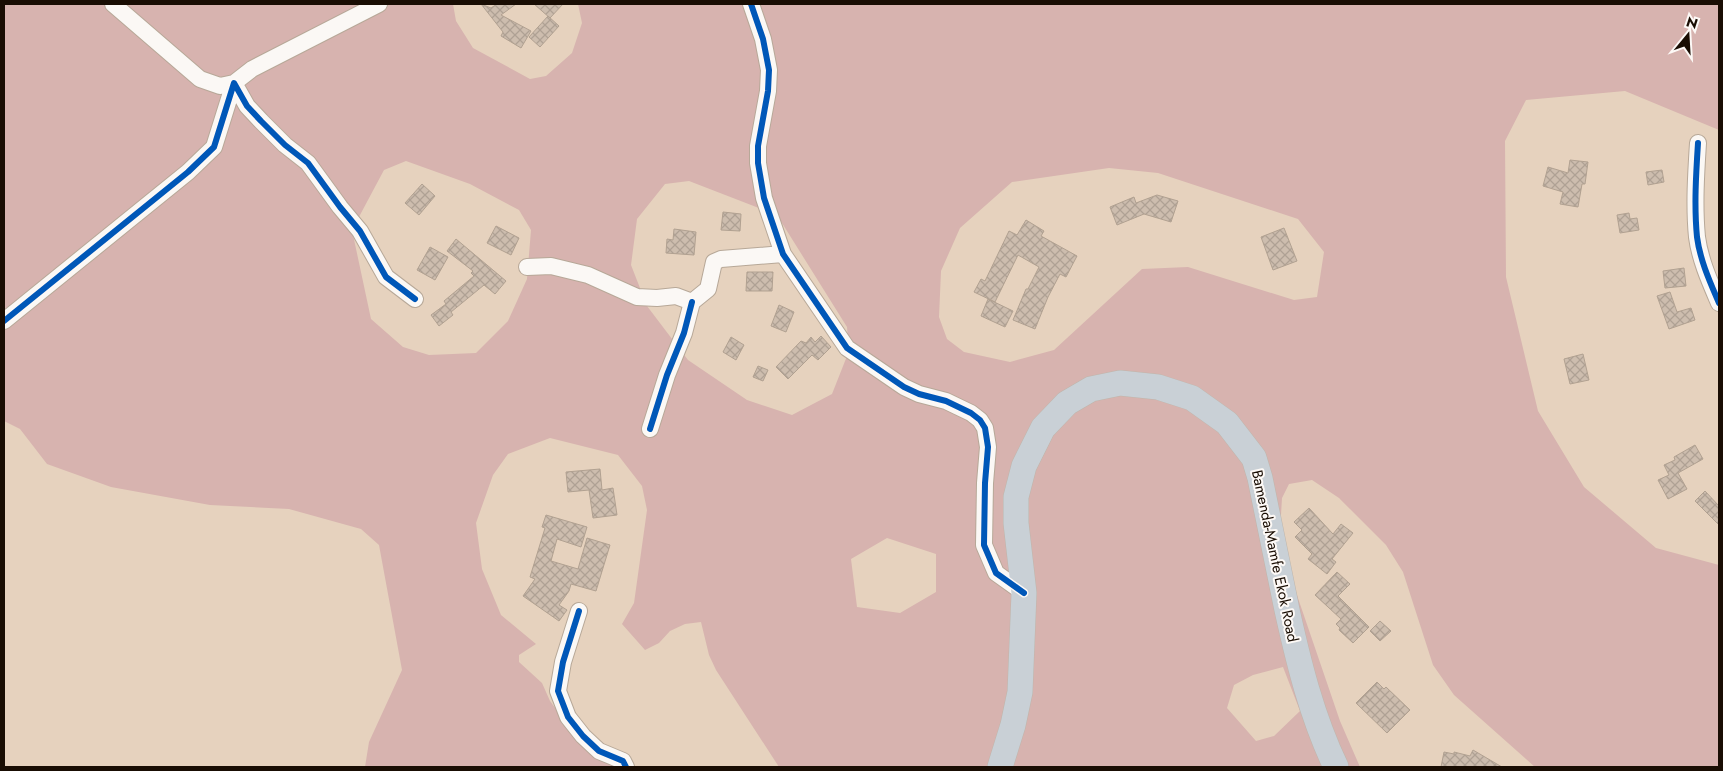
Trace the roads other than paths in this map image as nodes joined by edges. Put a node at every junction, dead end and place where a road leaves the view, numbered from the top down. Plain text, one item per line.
1 (113, 4) edge
2 (379, 4) edge
3 (751, 4) edge
4 (234, 82) junction
5 (1698, 143) dead end
6 (784, 254) junction
7 (527, 267) dead end
8 (415, 299) dead end
9 (692, 302) junction
10 (1719, 303) edge
11 (4, 322) edge
12 (650, 429) dead end
13 (1024, 593) junction
14 (579, 611) dead end
15 (626, 767) edge
16 (1000, 767) edge
17 (1336, 767) edge

1 - 4 street
2 - 4 street
3 - 6 street
4 - 8 street
4 - 11 street
5 - 10 street
6 - 9 street
6 - 13 street
7 - 9 street
9 - 12 street
13 - 16 highway, Bamenda-Mamfe Ekok Road
13 - 17 highway, Bamenda-Mamfe Ekok Road
14 - 15 street

